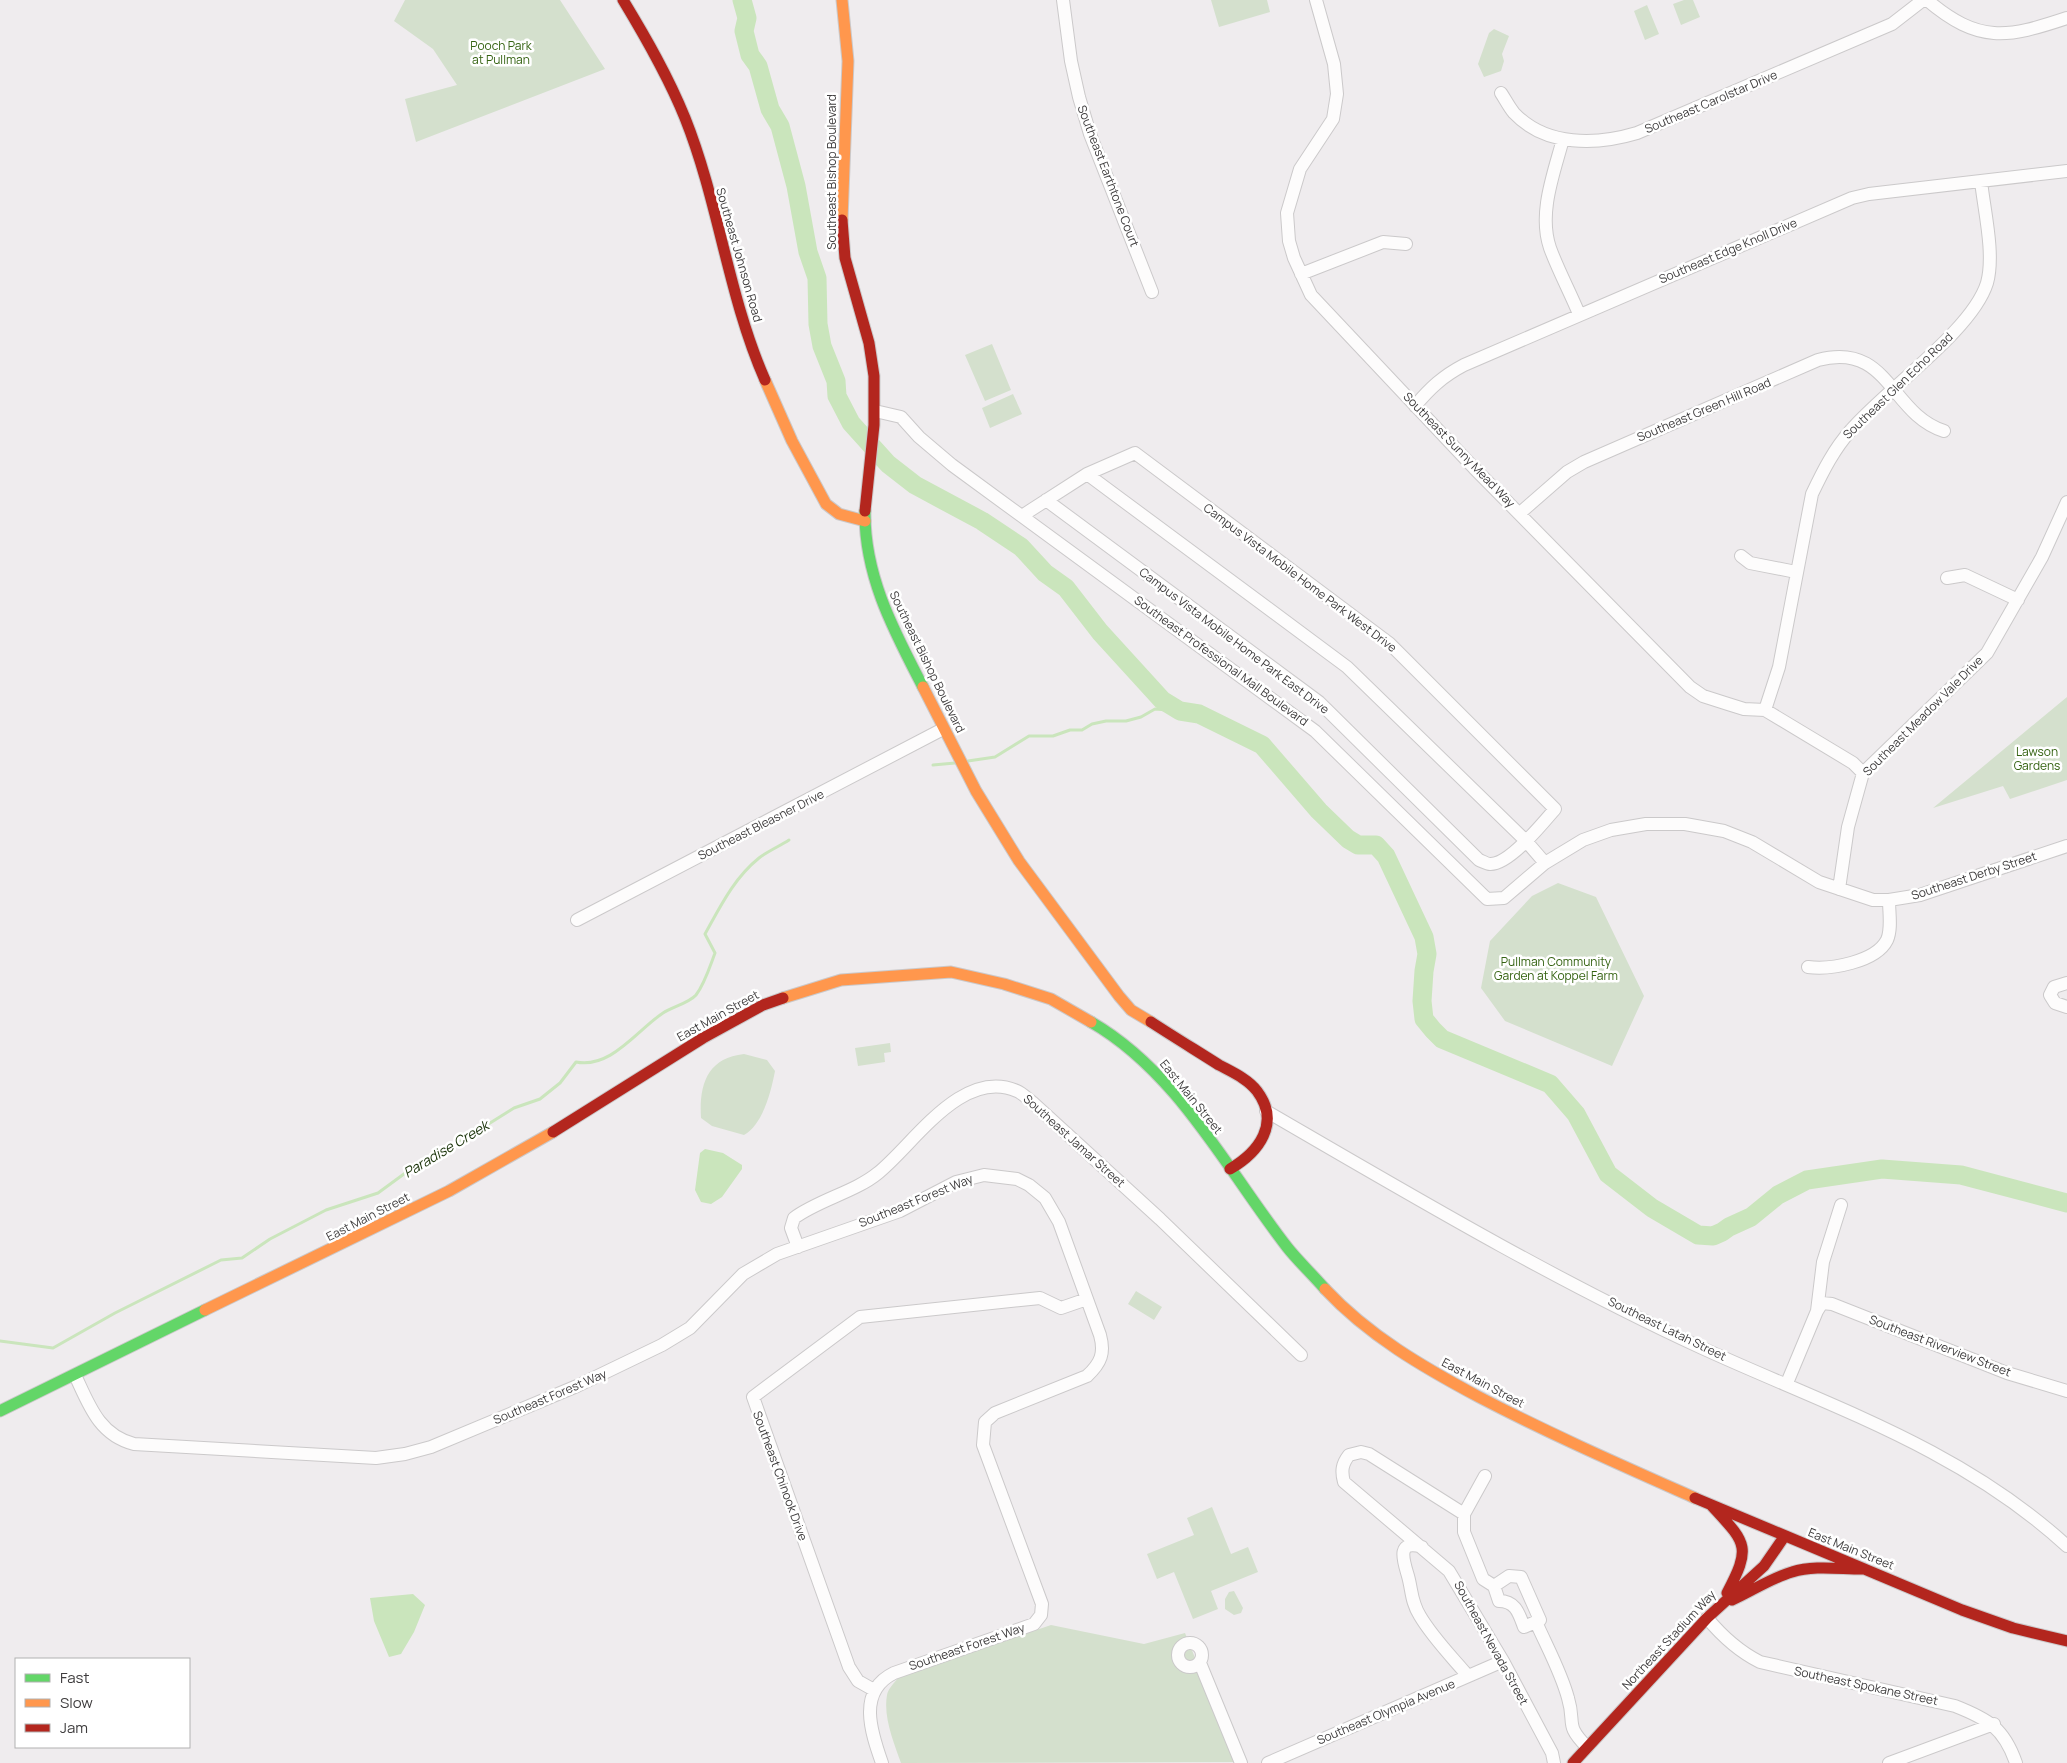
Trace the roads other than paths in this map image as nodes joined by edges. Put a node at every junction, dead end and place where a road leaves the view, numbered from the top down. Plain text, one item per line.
1 (623, 0) edge
2 (842, 0) edge
3 (1063, 0) edge
4 (1316, 0) edge
5 (1923, 0) edge
6 (1927, 0) edge
7 (2067, 18) edge
8 (1501, 93) dead end
9 (1563, 139) junction
10 (2067, 171) edge
11 (1981, 181) junction
12 (1406, 244) dead end
13 (1301, 274) junction
14 (1152, 292) dead end
15 (1579, 314) junction
16 (1892, 389) junction
17 (1414, 406) junction
18 (875, 416) junction
19 (1944, 431) dead end
20 (1087, 474) junction
21 (1046, 500) junction
22 (2067, 502) edge
23 (1520, 512) junction
24 (1022, 516) junction
25 (865, 521) junction
26 (1741, 556) dead end
27 (1796, 572) junction
28 (1947, 578) dead end
29 (2018, 600) junction
30 (1765, 710) junction
31 (943, 729) junction
32 (1863, 773) junction
33 (1526, 841) junction
34 (2067, 846) edge
35 (1545, 863) junction
36 (1839, 889) junction
37 (1889, 900) junction
38 (578, 920) dead end
39 (1808, 967) dead end
40 (2067, 983) edge
41 (2067, 1007) edge
42 (1266, 1111) junction
43 (1230, 1169) junction
44 (1841, 1205) dead end
45 (798, 1247) junction
46 (1087, 1299) junction
47 (1817, 1310) junction
48 (1301, 1355) dead end
49 (75, 1375) junction
50 (1787, 1383) junction
51 (2067, 1391) edge
52 (0, 1411) edge
53 (1485, 1476) dead end
54 (1712, 1506) junction
55 (1464, 1514) junction
56 (1404, 1532) junction
57 (1784, 1537) junction
58 (2067, 1546) edge
59 (1422, 1547) junction
60 (1403, 1555) junction
61 (1865, 1569) junction
62 (1494, 1586) junction
63 (1720, 1605) junction
64 (1707, 1618) junction
65 (1536, 1622) junction
66 (2067, 1641) edge
67 (1503, 1661) junction
68 (1200, 1662) dead end
69 (1468, 1676) junction
70 (874, 1690) junction
71 (1994, 1724) junction
72 (1587, 1748) junction
73 (882, 1763) edge
74 (1241, 1763) edge
75 (1268, 1763) edge
76 (1554, 1763) edge
77 (1573, 1763) edge
78 (1889, 1763) edge
79 (2016, 1763) edge

1 - 25 main road, Southeast Johnson Road
2 - 18 main road, Southeast Bishop Boulevard
3 - 14 street, Southeast Earthtone Court
4 - 13 street, Southeast Sunny Mead Way
5 - 9 street, Southeast Carolstar Drive
6 - 7 street
8 - 9 street, Southeast Carolstar Drive
9 - 15 street
10 - 11 street, Southeast Edge Knoll Drive
11 - 15 street, Southeast Edge Knoll Drive
11 - 16 street, Southeast Glen Echo Road
12 - 13 street
13 - 17 street, Southeast Sunny Mead Way
15 - 17 street, Southeast Edge Knoll Drive
16 - 19 street, Southeast Green Hill Road
16 - 23 street, Southeast Green Hill Road
16 - 27 street, Southeast Glen Echo Road
17 - 23 street, Southeast Sunny Mead Way
18 - 24 street, Southeast Professional Mall Boulevard
18 - 25 main road, Southeast Bishop Boulevard
20 - 21 street
20 - 33 street
20 - 33 street, Campus Vista Mobile Home Park West Drive
21 - 24 street
21 - 33 street, Campus Vista Mobile Home Park East Drive
22 - 29 street, Southeast Meadow Vale Drive
23 - 30 street, Southeast Sunny Mead Way
24 - 35 street, Southeast Professional Mall Boulevard
25 - 31 main road, Southeast Bishop Boulevard
26 - 27 street
27 - 30 street, Southeast Glen Echo Road
28 - 29 street
29 - 32 street, Southeast Meadow Vale Drive
30 - 32 street, Southeast Sunny Mead Way
31 - 38 street, Southeast Bleasner Drive
31 - 42 main road, Southeast Bishop Boulevard
32 - 36 street, Southeast Meadow Vale Drive
33 - 35 street
34 - 37 street, Southeast Derby Street
35 - 36 street, Southeast Derby Street
36 - 37 street, Southeast Derby Street
37 - 39 street
40 - 41 street
42 - 43 main road
42 - 50 street, Southeast Latah Street
43 - 49 main road, East Main Street
43 - 54 main road, East Main Street
44 - 47 street
45 - 46 street, Southeast Forest Way
45 - 48 street, Southeast Jamar Street
45 - 49 street, Southeast Forest Way
46 - 70 street, Southeast Forest Way
46 - 70 street, Southeast Chinook Drive
47 - 50 street
47 - 51 street, Southeast Riverview Street
49 - 52 main road, East Main Street
50 - 58 street, Southeast Latah Street
53 - 55 street
54 - 57 main road, East Main Street
54 - 63 main road
55 - 56 street, Southeast Nevada Street
55 - 62 street
56 - 59 street, Southeast Nevada Street
56 - 60 street
57 - 61 main road, East Main Street
57 - 63 main road, Northeast Stadium Way
59 - 60 street
59 - 67 street, Southeast Nevada Street
60 - 69 street
61 - 63 main road
61 - 66 main road, East Main Street
62 - 65 street
62 - 65 street
63 - 64 main road, Northeast Stadium Way
64 - 71 street, Southeast Spokane Street
64 - 72 main road, Northeast Stadium Way
65 - 72 street
67 - 69 street, Southeast Olympia Avenue
67 - 76 street, Southeast Nevada Street
68 - 74 street
69 - 75 street, Southeast Olympia Avenue
70 - 73 street
71 - 78 street
71 - 79 street, Southeast Spokane Street
72 - 77 main road, Northeast Stadium Way

